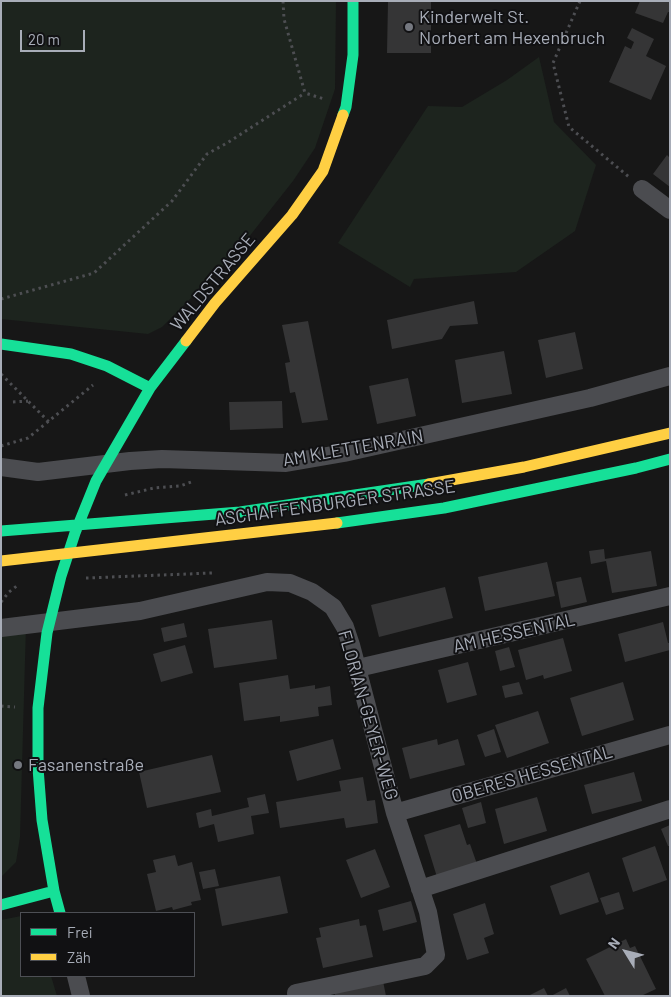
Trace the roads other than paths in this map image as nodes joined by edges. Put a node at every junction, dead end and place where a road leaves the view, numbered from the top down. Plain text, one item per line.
1 (354, 1) edge
2 (642, 189) road end
3 (670, 210) edge
4 (1, 344) edge
5 (670, 376) edge
6 (150, 388) junction
7 (670, 433) edge
8 (670, 459) edge
9 (1, 467) edge
10 (1, 531) edge
11 (1, 561) edge
12 (670, 596) edge
13 (1, 628) edge
14 (358, 668) junction
15 (670, 735) edge
16 (670, 809) edge
17 (395, 813) junction
18 (420, 889) junction
19 (54, 891) junction
20 (1, 904) edge
21 (60, 912) edge
22 (76, 977) edge
23 (296, 994) dead end
24 (81, 996) edge

1 - 6 main road, WALDSTRASSE
2 - 3 street
4 - 6 main road
5 - 9 street, AM KLETTENRAIN
6 - 19 main road, WALDSTRASSE
7 - 10 main road, ASCHAFFENBURGER STRASSE
8 - 11 main road, ASCHAFFENBURGER STRASSE
12 - 14 street, AM HESSENTAL
13 - 14 street, FLORIAN-GEYER-WEG
14 - 17 street, FLORIAN-GEYER-WEG
15 - 17 street, OBERES HESSENTAL
16 - 18 street
17 - 18 street, FLORIAN-GEYER-WEG
18 - 23 street, FLORIAN-GEYER-WEG
19 - 20 main road
19 - 21 main road
22 - 24 street

